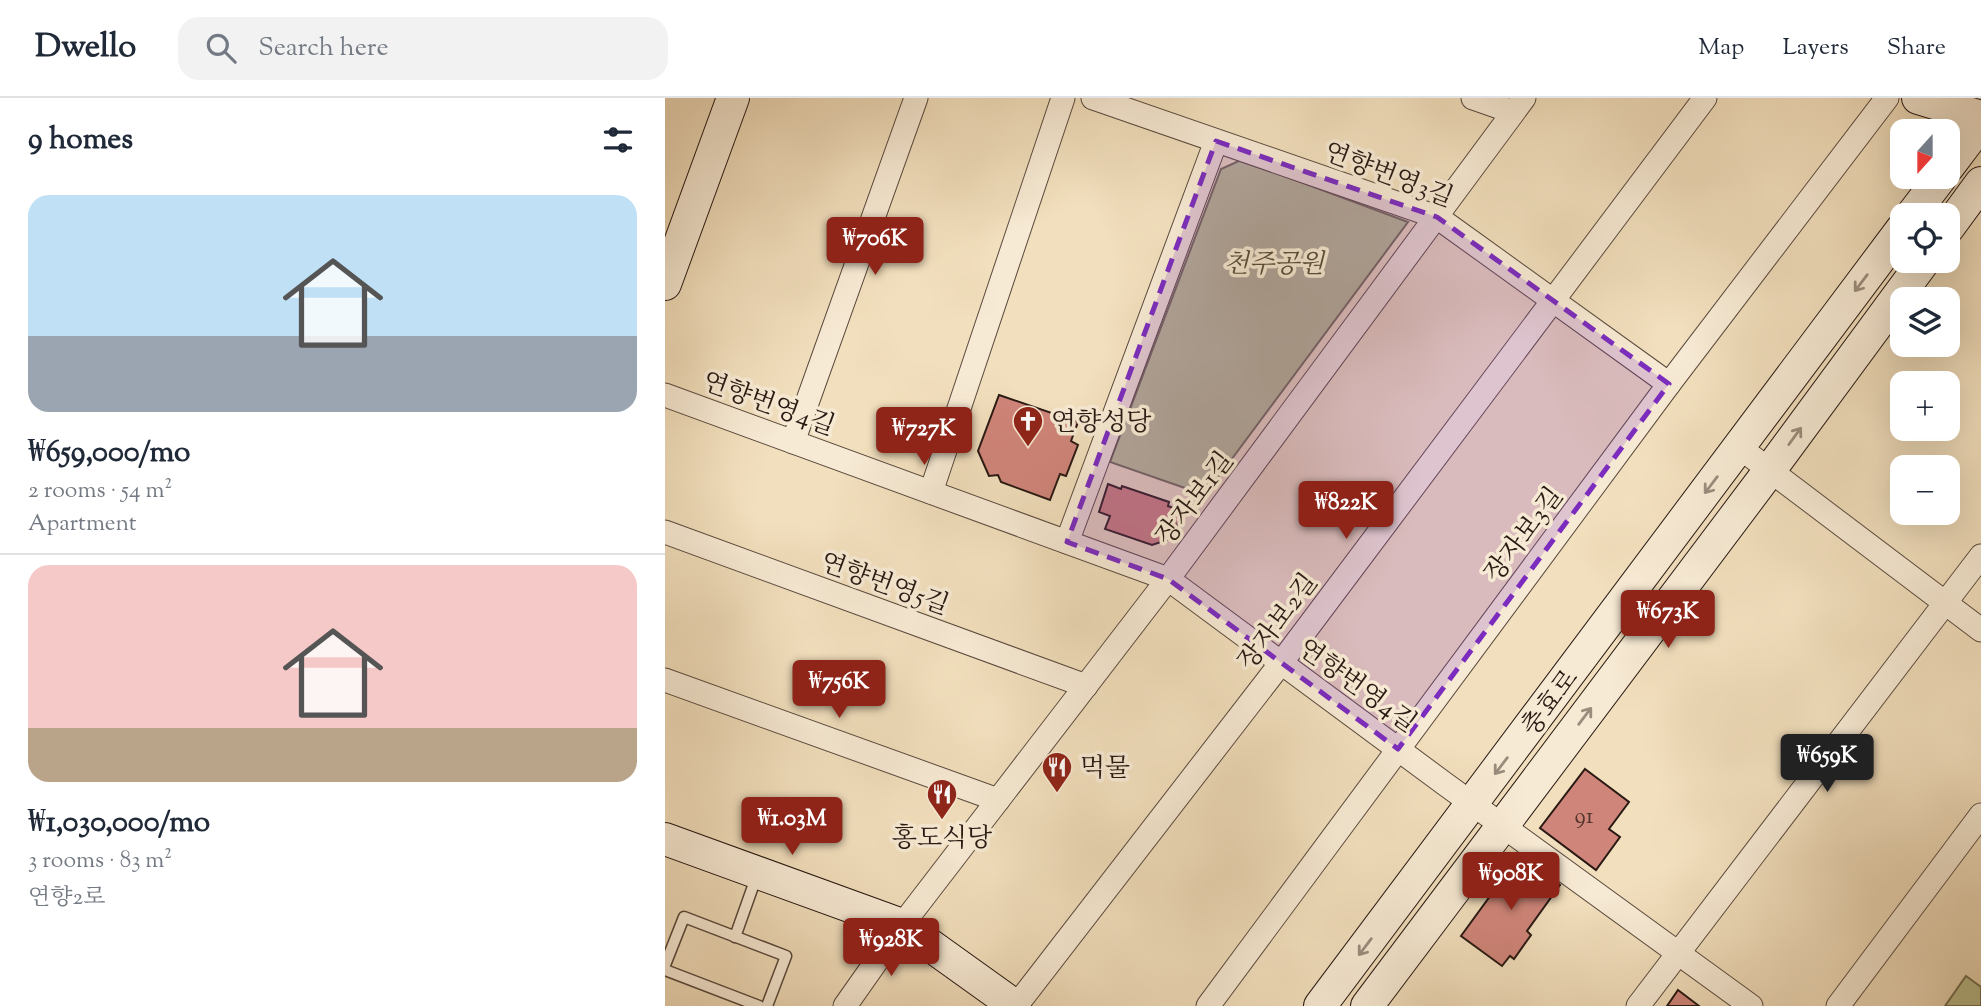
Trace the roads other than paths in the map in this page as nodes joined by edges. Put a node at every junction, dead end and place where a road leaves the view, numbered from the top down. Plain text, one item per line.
1 (733, 98) edge
2 (916, 98) edge
3 (1063, 98) edge
4 (1473, 98) edge
5 (1705, 98) edge
6 (1887, 98) edge
7 (1918, 98) edge
8 (1108, 100) edge
9 (1519, 105) edge
10 (1981, 117) edge
11 (1981, 123) edge
12 (1216, 141) junction
13 (1960, 151) edge
14 (1981, 183) edge
15 (1932, 189) edge
16 (1921, 203) edge
17 (1960, 212) edge
18 (1437, 217) junction
19 (1890, 245) edge
20 (1915, 273) edge
21 (665, 284) edge
22 (1553, 300) junction
23 (1669, 384) junction
24 (665, 395) edge
25 (793, 442) junction
26 (1739, 447) junction
27 (1770, 470) junction
28 (931, 492) junction
29 (665, 532) edge
30 (1067, 542) junction
31 (1981, 556) edge
32 (1168, 579) junction
33 (1946, 603) junction
34 (1981, 630) edge
35 (1281, 663) junction
36 (665, 680) edge
37 (1086, 686) junction
38 (1398, 749) junction
39 (998, 800) junction
40 (1473, 804) junction
41 (1981, 815) edge
42 (1503, 826) junction
43 (665, 839) edge
44 (758, 873) junction
45 (902, 925) junction
46 (735, 937) junction
47 (1678, 953) junction
48 (665, 968) edge
49 (759, 1006) edge
50 (767, 1006) edge
51 (845, 1006) edge
52 (1016, 1006) edge
53 (1208, 1006) edge
54 (1320, 1006) edge
55 (1367, 1006) edge
56 (1638, 1006) edge
57 (1751, 1006) edge
58 (1838, 1006) edge

1 - 21 main road
2 - 25 street
3 - 28 street
4 - 9 street
5 - 22 street, 장자보2길
6 - 23 street, 장자보3길
7 - 10 main road
8 - 12 street, 연향번영3길
9 - 18 street, 장자보1길
11 - 13 main road
12 - 18 street, 연향번영3길
12 - 30 street
14 - 17 main road
15 - 16 main road
18 - 22 street, 연향번영3길
18 - 32 street, 장자보1길
19 -> 26 main road, 충효로
27 -> 20 main road, 충효로
22 - 23 street, 연향번영3길
22 - 35 street, 장자보2길
23 - 38 street, 장자보3길
24 - 25 street, 연향번영4길
25 - 28 street, 연향번영4길
26 - 27 street
26 -> 40 main road, 충효로
27 - 33 street
42 -> 27 main road, 충효로
28 - 30 street, 연향번영4길
29 - 37 street, 연향번영5길
30 - 32 street, 연향번영4길
31 - 33 street
32 - 35 street, 연향번영4길
32 - 37 street, 장자보1길
33 - 34 street
33 - 47 street
35 - 38 street, 연향번영4길
35 - 52 street, 장자보2길
36 - 39 street
37 - 39 street, 장자보1길
38 - 40 street, 연향번영4길
38 - 53 street, 장자보3길
39 - 45 street, 장자보1길
40 - 42 street, 연향번영4길
40 -> 54 main road, 충효로
41 - 58 street
42 - 47 street, 연향번영4길
42 - 55 main road, 충효로
43 - 44 main road
44 - 45 main road
44 - 46 lane
45 - 51 street, 장자보1길
45 - 52 main road
46 - 48 lane
46 - 50 lane
47 - 56 street
47 - 57 street, 연향번영4길
48 - 49 lane

